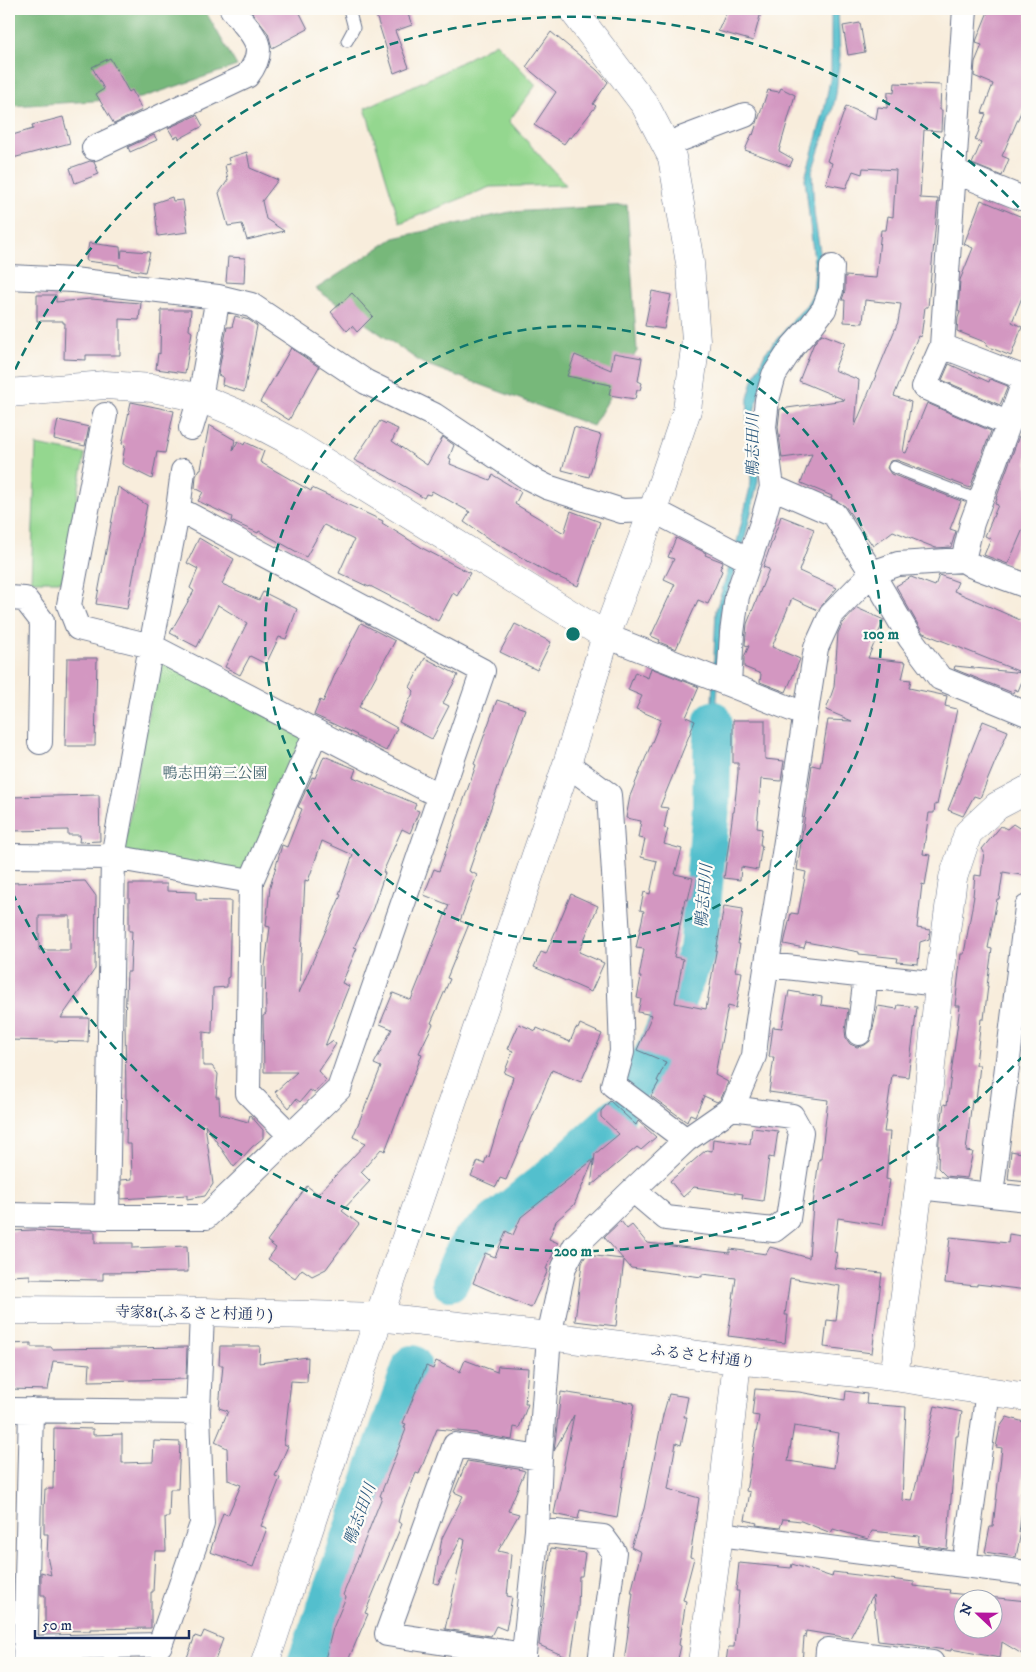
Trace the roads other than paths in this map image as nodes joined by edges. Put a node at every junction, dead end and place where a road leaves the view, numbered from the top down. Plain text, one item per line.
1 (232, 9) edge
2 (348, 9) edge
3 (572, 9) edge
4 (965, 9) edge
5 (347, 41) dead end
6 (744, 115) dead end
7 (665, 145) junction
8 (94, 148) dead end
9 (954, 171) junction
10 (1021, 198) dead end
11 (832, 267) dead end
12 (9, 276) edge
13 (218, 297) junction
14 (942, 346) junction
15 (1027, 377) edge
16 (9, 393) edge
17 (200, 398) junction
18 (105, 415) dead end
19 (1010, 424) junction
20 (191, 428) dead end
21 (894, 467) dead end
22 (184, 471) dead end
23 (772, 487) junction
24 (981, 501) junction
25 (178, 509) junction
26 (653, 510) junction
27 (740, 555) junction
28 (963, 560) junction
29 (872, 573) junction
30 (1027, 586) edge
31 (9, 598) edge
32 (606, 636) junction
33 (151, 646) junction
34 (729, 683) junction
35 (804, 714) junction
36 (1027, 714) edge
37 (316, 732) junction
38 (40, 742) dead end
39 (567, 764) junction
40 (1027, 790) edge
41 (440, 796) junction
42 (9, 856) edge
43 (113, 858) junction
44 (251, 881) junction
45 (1027, 907) edge
46 (768, 965) junction
47 (866, 976) junction
48 (940, 984) junction
49 (859, 1033) dead end
50 (732, 1108) junction
51 (290, 1135) junction
52 (686, 1140) junction
53 (919, 1187) junction
54 (634, 1190) junction
55 (985, 1194) junction
56 (1027, 1199) edge
57 (9, 1214) edge
58 (107, 1217) junction
59 (9, 1310) edge
60 (202, 1313) junction
61 (379, 1317) junction
62 (549, 1336) junction
63 (737, 1360) junction
64 (894, 1378) junction
65 (988, 1391) junction
66 (1027, 1397) edge
67 (20, 1410) edge
68 (198, 1412) junction
69 (540, 1458) junction
70 (537, 1530) junction
71 (719, 1534) junction
72 (18, 1550) edge
73 (964, 1565) junction
74 (1027, 1573) edge
75 (25, 1656) edge
76 (524, 1659) edge
77 (265, 1663) edge
78 (600, 1663) edge
79 (702, 1663) edge
80 (827, 1663) edge
81 (932, 1663) edge

1 - 8 street
2 - 5 lane
3 - 7 street
4 - 9 street
6 - 7 street
7 - 26 street
9 - 10 street
9 - 14 street
11 - 23 street
12 - 13 street
13 - 17 street
13 - 26 street
14 - 15 street
14 - 19 street
15 - 19 street
16 - 17 street
17 - 20 street
17 - 32 street
18 - 33 street
19 - 24 street
21 - 24 lane
22 - 25 street
23 - 27 street
23 - 29 street
24 - 28 street
25 - 33 street
25 - 41 street
26 - 27 street
26 - 32 street
27 - 34 street
28 - 29 street
28 - 30 street
29 - 35 street
29 - 36 street
31 - 38 street
32 - 34 street
32 - 39 street
33 - 37 street
33 - 43 street
34 - 35 street
35 - 46 street
37 - 41 street
37 - 44 street
39 - 52 street
39 - 61 street
40 - 48 street
41 - 51 street
42 - 43 street
43 - 44 street
43 - 58 street
44 - 51 street
45 - 55 street
46 - 47 street
46 - 50 street
47 - 48 street
47 - 49 street
48 - 53 street
50 - 52 street
50 - 54 street
51 - 58 street
52 - 54 street
53 - 55 street
53 - 64 street
54 - 62 street
55 - 56 street
57 - 58 street
59 - 60 street, 寺家81(ふるさと村通り)
60 - 61 street, 寺家81(ふるさと村通り)
60 - 68 street
61 - 62 street, ふるさと村通り
61 - 77 street
62 - 63 street, ふるさと村通り
62 - 69 street
63 - 64 street, ふるさと村通り
63 - 71 street
64 - 65 street, ふるさと村通り
65 - 66 street, ふるさと村通り
65 - 73 street
67 - 68 street
67 - 72 street
68 - 75 street
69 - 70 street
69 - 76 street
70 - 76 street
70 - 78 street
71 - 73 street
71 - 79 street
72 - 75 street
73 - 74 street
80 - 81 street

